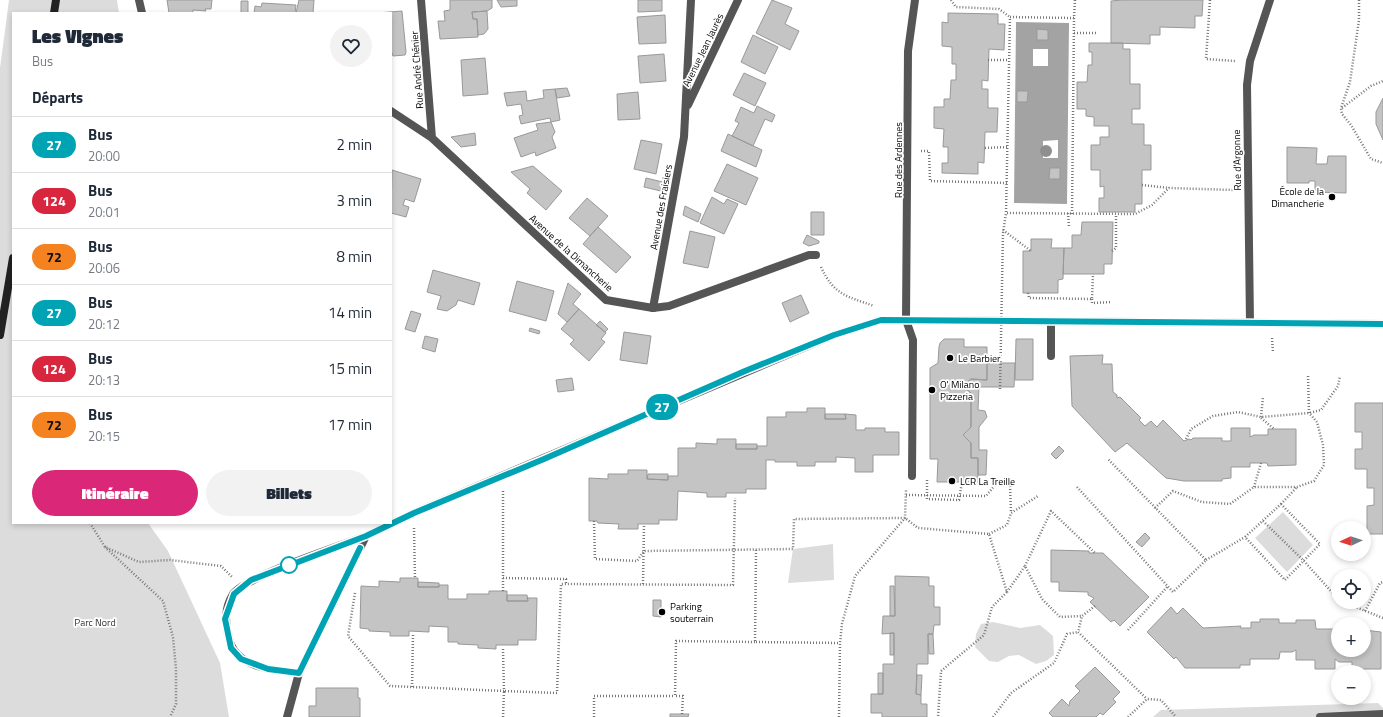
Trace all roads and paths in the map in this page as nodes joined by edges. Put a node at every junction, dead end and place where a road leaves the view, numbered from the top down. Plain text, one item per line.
1 (56, 0) edge
2 (139, 0) edge
3 (421, 0) edge
4 (691, 0) edge
5 (738, 0) edge
6 (915, 0) edge
7 (951, 0) edge
8 (1075, 0) edge
9 (1210, 0) edge
10 (1270, 0) edge
11 (1359, 0) edge
12 (54, 12) edge
13 (142, 12) edge
14 (1010, 17) junction
15 (1074, 18) junction
16 (1074, 33) junction
17 (1097, 33) dead end
18 (988, 60) dead end
19 (1009, 60) junction
20 (1250, 61) junction
21 (1383, 81) edge
22 (1342, 108) junction
23 (686, 109) junction
24 (392, 112) edge
25 (432, 138) junction
26 (985, 148) dead end
27 (1007, 148) junction
28 (907, 152) junction
29 (1383, 163) edge
30 (1006, 183) junction
31 (1142, 184) dead end
32 (1169, 188) junction
33 (1248, 190) junction
34 (1006, 213) junction
35 (1068, 213) junction
36 (1072, 214) junction
37 (1116, 214) junction
38 (1069, 227) dead end
39 (1003, 231) junction
40 (1031, 251) dead end
41 (1112, 251) dead end
42 (816, 255) dead end
43 (12, 264) edge
44 (1093, 274) dead end
45 (826, 278) dead end
46 (1028, 293) dead end
47 (1092, 299) junction
48 (1112, 302) dead end
49 (653, 308) junction
50 (881, 320) junction
51 (906, 320) junction
52 (1051, 321) junction
53 (1250, 323) junction
54 (1383, 324) edge
55 (1272, 331) dead end
56 (0, 336) edge
57 (1272, 353) dead end
58 (1051, 356) dead end
59 (1308, 375) dead end
60 (1340, 376) dead end
61 (1000, 389) dead end
62 (1263, 397) dead end
63 (1309, 413) junction
64 (1261, 417) junction
65 (1274, 429) dead end
66 (1186, 439) dead end
67 (1108, 459) dead end
68 (1261, 463) dead end
69 (502, 476) junction
70 (912, 476) junction
71 (962, 482) dead end
72 (995, 486) dead end
73 (1010, 486) dead end
74 (1077, 487) dead end
75 (1254, 487) junction
76 (1297, 487) junction
77 (906, 495) junction
78 (1038, 496) dead end
79 (735, 498) dead end
80 (1281, 504) junction
81 (1155, 508) junction
82 (414, 513) junction
83 (1011, 513) junction
84 (905, 518) junction
85 (594, 521) dead end
86 (1263, 521) junction
87 (91, 524) edge
88 (391, 524) edge
89 (392, 524) edge
90 (644, 526) dead end
91 (989, 534) junction
92 (366, 536) junction
93 (1245, 537) junction
94 (104, 547) junction
95 (733, 550) junction
96 (756, 550) junction
97 (644, 551) junction
98 (1095, 553) dead end
99 (1206, 560) junction
100 (1304, 561) junction
101 (1025, 566) junction
102 (415, 578) dead end
103 (503, 578) junction
104 (1383, 582) edge
105 (566, 584) junction
106 (643, 584) junction
107 (341, 585) junction
108 (1168, 586) junction
109 (242, 587) junction
110 (503, 591) dead end
111 (1331, 591) edge
112 (1008, 592) junction
113 (1095, 606) dead end
114 (1360, 609) edge
115 (1365, 611) junction
116 (1082, 616) junction
117 (1383, 618) edge
118 (1128, 630) dead end
119 (1078, 632) junction
120 (412, 634) dead end
121 (755, 642) junction
122 (840, 644) junction
123 (503, 649) dead end
124 (299, 673) junction
125 (412, 687) junction
126 (504, 691) junction
127 (675, 696) junction
128 (1147, 699) junction
129 (682, 714) dead end
130 (1383, 714) edge
131 (170, 717) edge
132 (287, 717) edge
133 (503, 717) edge
134 (594, 717) edge
135 (839, 717) edge
136 (938, 717) edge
137 (993, 717) edge
138 (1128, 717) edge
139 (1176, 717) edge
140 (1320, 717) edge

1 - 12 main road
2 - 13 street
3 - 25 street, Rue André Chénier
4 - 23 street, Avenue des Fraisiers
5 - 23 street, Avenue Jean Jaurès
6 - 28 street, Rue des Ardennes
7 - 14 path
8 - 15 path
9 - 20 path
10 - 20 street, Rue d'Argonne
11 - 22 path
14 - 15 path
14 - 19 path
15 - 16 path
16 - 17 path
16 - 36 path
18 - 19 path
19 - 27 path
20 - 33 street, Rue d'Argonne
21 - 22 path
22 - 29 path
23 - 49 street, Avenue des Fraisiers
24 - 25 street, Avenue de la Dimancherie
25 - 49 street, Avenue de la Dimancherie
26 - 27 path
27 - 30 path
28 - 30 path
28 - 51 street, Rue des Ardennes
30 - 34 path
31 - 32 path
32 - 33 path
32 - 37 path
33 - 53 street, Rue d'Argonne
34 - 35 path
34 - 39 path
35 - 36 path
35 - 38 path
36 - 37 path
37 - 41 path
39 - 40 path
39 - 61 path, bridge
42 - 49 street, Avenue de la Dimancherie
43 - 56 main road
44 - 47 path
45 - 50 path
46 - 47 path
47 - 48 path
50 - 51 street
50 - 69 street
51 - 52 street
51 - 70 street, Rue des Ardennes
52 - 53 street
52 - 58 street
53 - 54 street
55 - 57 path
59 - 63 path
60 - 63 path
62 - 64 path
63 - 64 path
63 - 76 path
64 - 65 path
64 - 66 path
67 - 81 path
68 - 75 path
69 - 82 street
69 - 103 path
70 - 71 path
70 - 77 path
72 - 77 path
73 - 83 path
74 - 108 path
75 - 76 path
75 - 81 path
76 - 80 path
77 - 84 path
78 - 83 path
79 - 95 path
80 - 86 path
80 - 100 path
81 - 99 path
82 - 89 street
82 - 102 path
83 - 91 path
84 - 91 path
84 - 96 path
84 - 122 path
85 - 97 path
86 - 93 path
86 - 100 path
87 - 94 path
88 - 92 street
90 - 97 path
91 - 112 path
92 - 107 street
92 - 109 street
93 - 99 path
93 - 100 path
94 - 109 path
94 - 131 path
95 - 96 path
95 - 97 path
95 - 106 path
96 - 121 path
97 - 106 path
98 - 101 path
99 - 108 path
100 - 111 path
101 - 112 path
101 - 116 path
103 - 105 path
103 - 110 path
104 - 115 path
105 - 106 path
105 - 126 path
107 - 124 street
107 - 125 path
108 - 118 path
109 - 124 street
112 - 136 path
113 - 116 path
114 - 115 path
115 - 117 path
116 - 119 path
119 - 128 path
119 - 137 path
120 - 125 path
121 - 122 path
121 - 127 path
122 - 135 path
123 - 126 path
124 - 132 street
125 - 126 path
126 - 133 path
127 - 129 path
127 - 134 path
128 - 138 path
128 - 139 path
130 - 140 street

